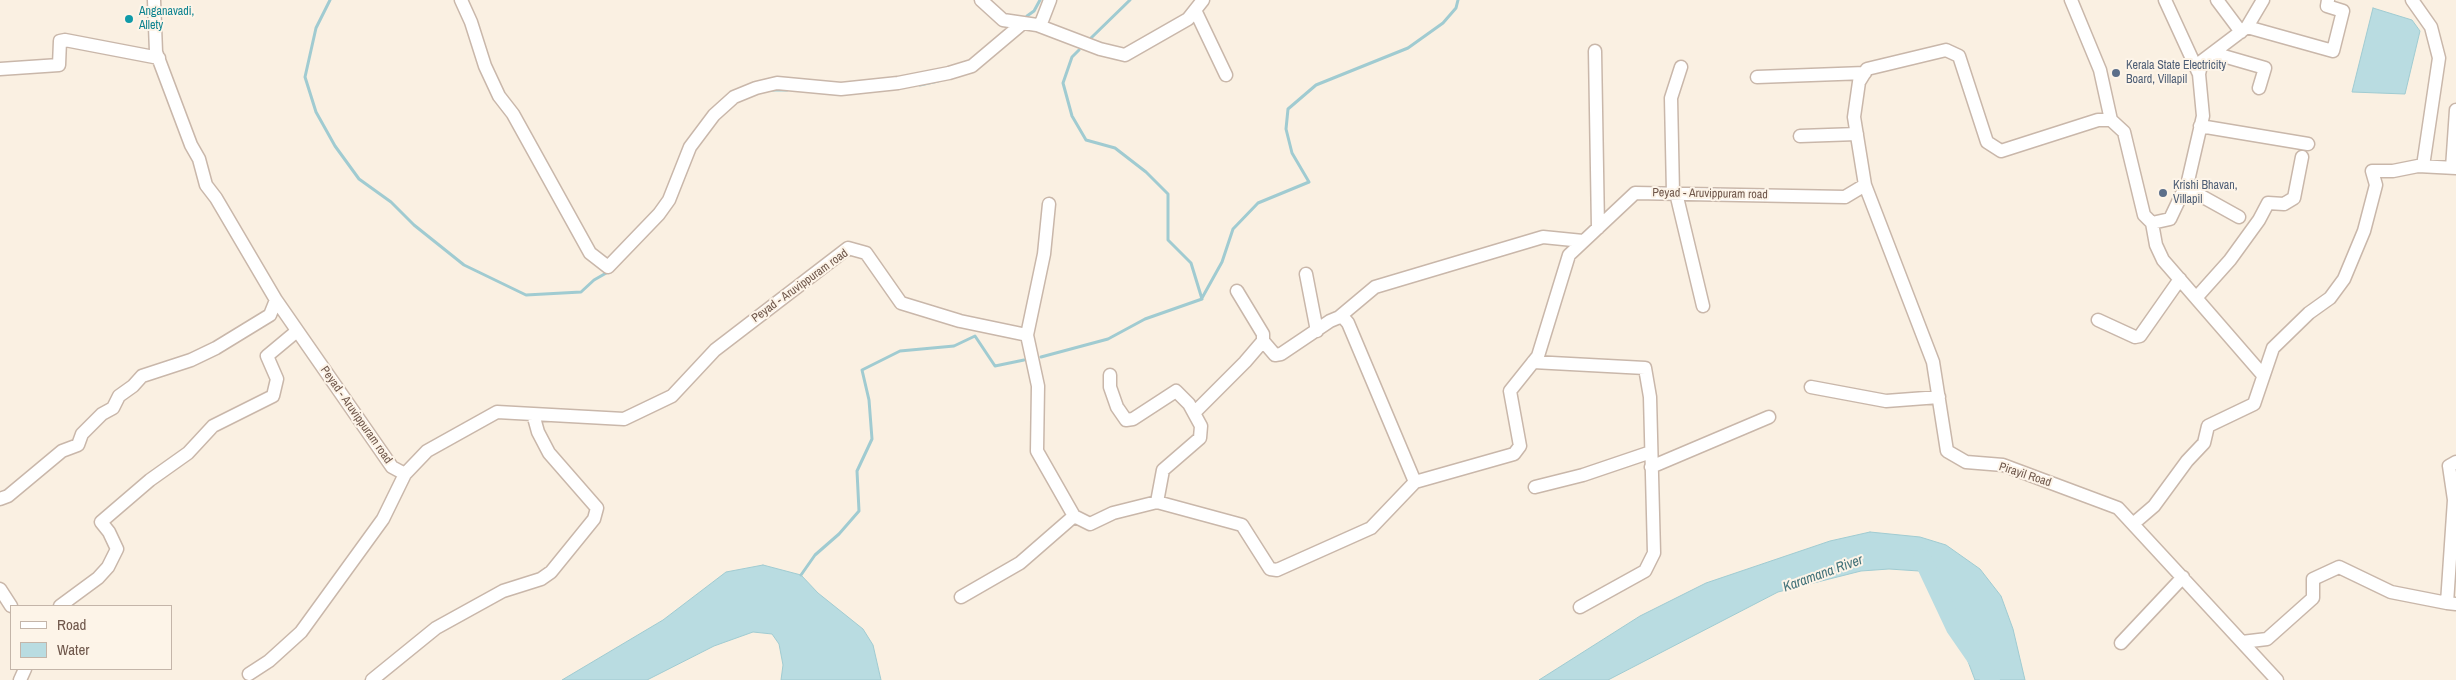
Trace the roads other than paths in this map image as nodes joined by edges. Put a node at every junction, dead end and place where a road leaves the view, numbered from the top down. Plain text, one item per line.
1 (154, 0) edge
2 (461, 0) edge
3 (982, 0) edge
4 (1050, 0) edge
5 (2071, 0) edge
6 (2165, 0) edge
7 (2217, 0) edge
8 (2328, 0) edge
9 (2412, 0) edge
10 (2261, 1) edge
11 (1199, 5) edge
12 (1022, 23) junction
13 (1040, 26) junction
14 (2244, 30) junction
15 (1595, 51) dead end
16 (2213, 53) junction
17 (158, 58) junction
18 (1681, 67) dead end
19 (0, 70) edge
20 (1864, 73) junction
21 (2199, 74) junction
22 (1226, 75) dead end
23 (1757, 77) dead end
24 (2259, 88) dead end
25 (2456, 110) edge
26 (2111, 120) junction
27 (2200, 126) junction
28 (1857, 134) junction
29 (1800, 136) dead end
30 (2308, 144) dead end
31 (2302, 157) dead end
32 (2423, 166) junction
33 (2454, 168) edge
34 (1865, 185) junction
35 (2185, 187) junction
36 (1674, 193) junction
37 (1049, 204) dead end
38 (2239, 218) dead end
39 (2152, 223) junction
40 (1598, 228) junction
41 (1584, 241) junction
42 (1306, 274) dead end
43 (2180, 279) junction
44 (1237, 291) dead end
45 (2196, 298) junction
46 (276, 300) junction
47 (1703, 306) dead end
48 (1338, 318) junction
49 (2098, 320) dead end
50 (1317, 331) junction
51 (297, 332) junction
52 (1027, 335) junction
53 (1262, 341) junction
54 (1533, 362) junction
55 (2262, 374) junction
56 (1110, 375) dead end
57 (1811, 387) dead end
58 (1939, 397) junction
59 (1194, 413) junction
60 (533, 414) junction
61 (1769, 417) dead end
62 (1651, 452) junction
63 (2456, 462) edge
64 (1651, 467) junction
65 (405, 474) junction
66 (1414, 482) junction
67 (1536, 487) dead end
68 (0, 499) edge
69 (1156, 502) junction
70 (1074, 516) junction
71 (2133, 524) junction
72 (2325, 565) dead end
73 (2339, 567) junction
74 (2183, 577) junction
75 (0, 589) edge
76 (961, 597) dead end
77 (2452, 603) edge
78 (10, 605) edge
79 (61, 605) edge
80 (1580, 607) dead end
81 (2242, 642) junction
82 (2121, 643) dead end
83 (249, 674) dead end
84 (372, 680) edge
85 (2277, 680) edge

1 - 17 street, Peyad - Aruvippuram road
2 - 12 street
3 - 12 street
4 - 13 street
5 - 26 street
6 - 21 street
7 - 14 street
8 - 14 street
9 - 32 street
10 - 14 street
11 - 13 street
11 - 22 street
12 - 13 street
14 - 16 street
15 - 40 street
16 - 21 street
16 - 24 street
17 - 19 street
17 - 46 street, Peyad - Aruvippuram road
18 - 36 street
20 - 23 street
20 - 26 street
20 - 28 street
21 - 27 street
25 - 33 street
26 - 39 street
27 - 30 street
27 - 35 street
28 - 29 street
28 - 34 street
31 - 45 street
32 - 33 street
32 - 55 street
34 - 36 street, Peyad - Aruvippuram road
34 - 58 street, Pirayil Road
35 - 38 street
35 - 39 street
36 - 40 street, Peyad - Aruvippuram road
36 - 47 street
37 - 52 street
39 - 43 street
40 - 41 street, Peyad - Aruvippuram road
41 - 48 street
41 - 54 street, Peyad - Aruvippuram road
42 - 50 street
43 - 45 street
43 - 49 street
44 - 53 street
45 - 55 street
46 - 51 street, Peyad - Aruvippuram road
46 - 68 street
48 - 50 street
48 - 66 street
50 - 53 street
51 - 65 street, Peyad - Aruvippuram road
51 - 79 street
52 - 60 street, Peyad - Aruvippuram road
52 - 70 street
53 - 59 street
54 - 62 street
54 - 66 street, Peyad - Aruvippuram road
55 - 71 street
56 - 59 street
57 - 58 street
58 - 71 street, Pirayil Road
59 - 69 street
60 - 65 street, Peyad - Aruvippuram road
60 - 84 street
61 - 64 street
62 - 64 street
62 - 67 street
63 - 77 street
64 - 80 street
65 - 83 street
66 - 69 street
69 - 70 street
70 - 76 street
71 - 74 street, Pirayil Road
72 - 73 street
73 - 77 street
73 - 81 street
74 - 81 street, Pirayil Road
74 - 82 street
75 - 78 street
81 - 85 street, Pirayil Road

